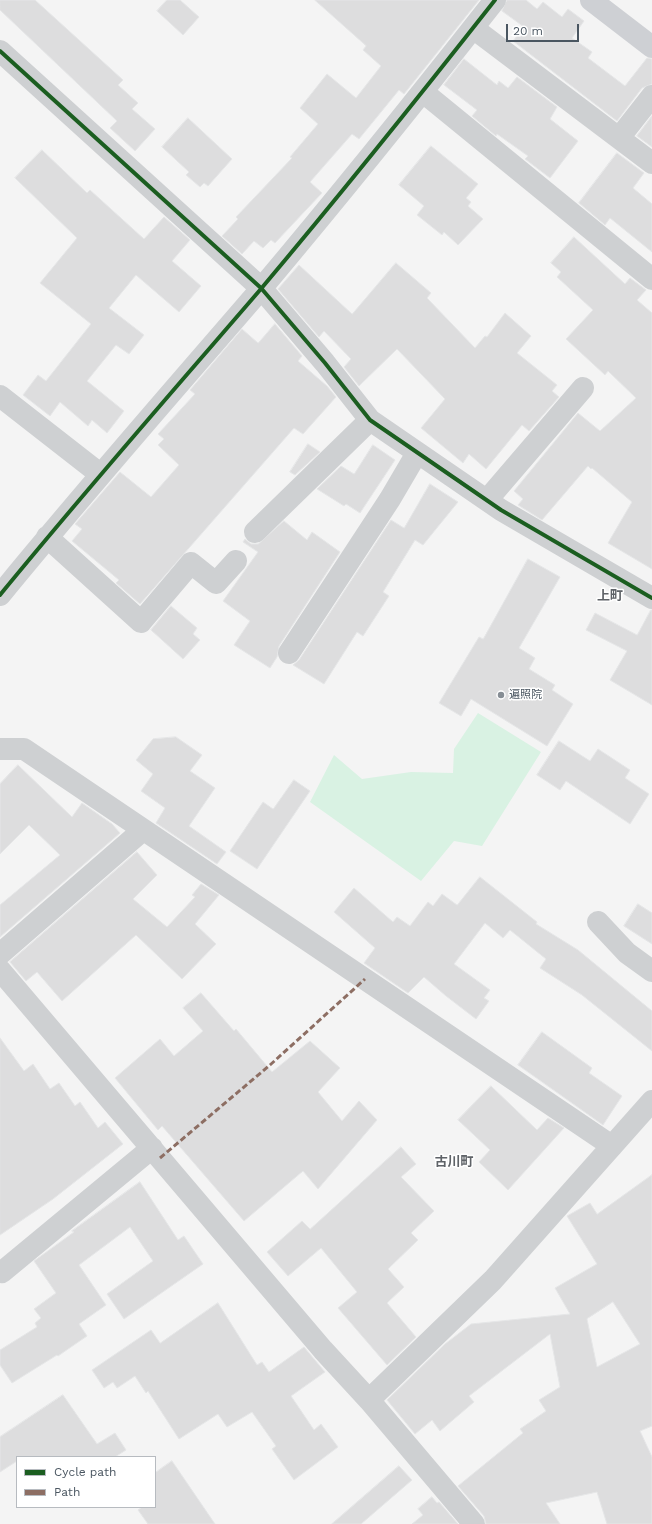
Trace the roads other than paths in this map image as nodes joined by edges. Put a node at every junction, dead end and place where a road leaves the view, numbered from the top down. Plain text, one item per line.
1 (495, 0) edge
2 (591, 0) edge
3 (473, 28) junction
4 (652, 47) edge
5 (0, 51) edge
6 (423, 92) junction
7 (652, 96) edge
8 (619, 138) junction
9 (652, 163) edge
10 (652, 278) edge
11 (261, 288) junction
12 (583, 388) dead end
13 (0, 396) edge
14 (370, 420) junction
15 (417, 453) junction
16 (100, 474) junction
17 (487, 500) junction
18 (255, 532) dead end
19 (47, 537) junction
20 (236, 561) dead end
21 (0, 595) edge
22 (652, 598) edge
23 (289, 653) dead end
24 (0, 749) edge
25 (143, 830) junction
26 (598, 922) dead end
27 (0, 954) edge
28 (0, 970) edge
29 (652, 971) edge
30 (652, 1101) edge
31 (612, 1146) junction
32 (152, 1148) junction
33 (1, 1272) edge
34 (369, 1400) junction
35 (468, 1522) edge

1 - 3 street
2 - 4 street
3 - 6 street
3 - 8 street
5 - 11 street
6 - 10 street
6 - 11 street
7 - 8 street
8 - 9 street
11 - 14 street
11 - 16 street
12 - 17 street
13 - 16 street
14 - 15 street
14 - 18 street
15 - 17 street
15 - 23 street
16 - 19 street
17 - 22 street
19 - 20 street
19 - 21 street
24 - 25 street
25 - 27 street
25 - 31 street
26 - 29 street
28 - 32 street
30 - 31 street
31 - 34 street
32 - 33 street
32 - 34 street
34 - 35 street

